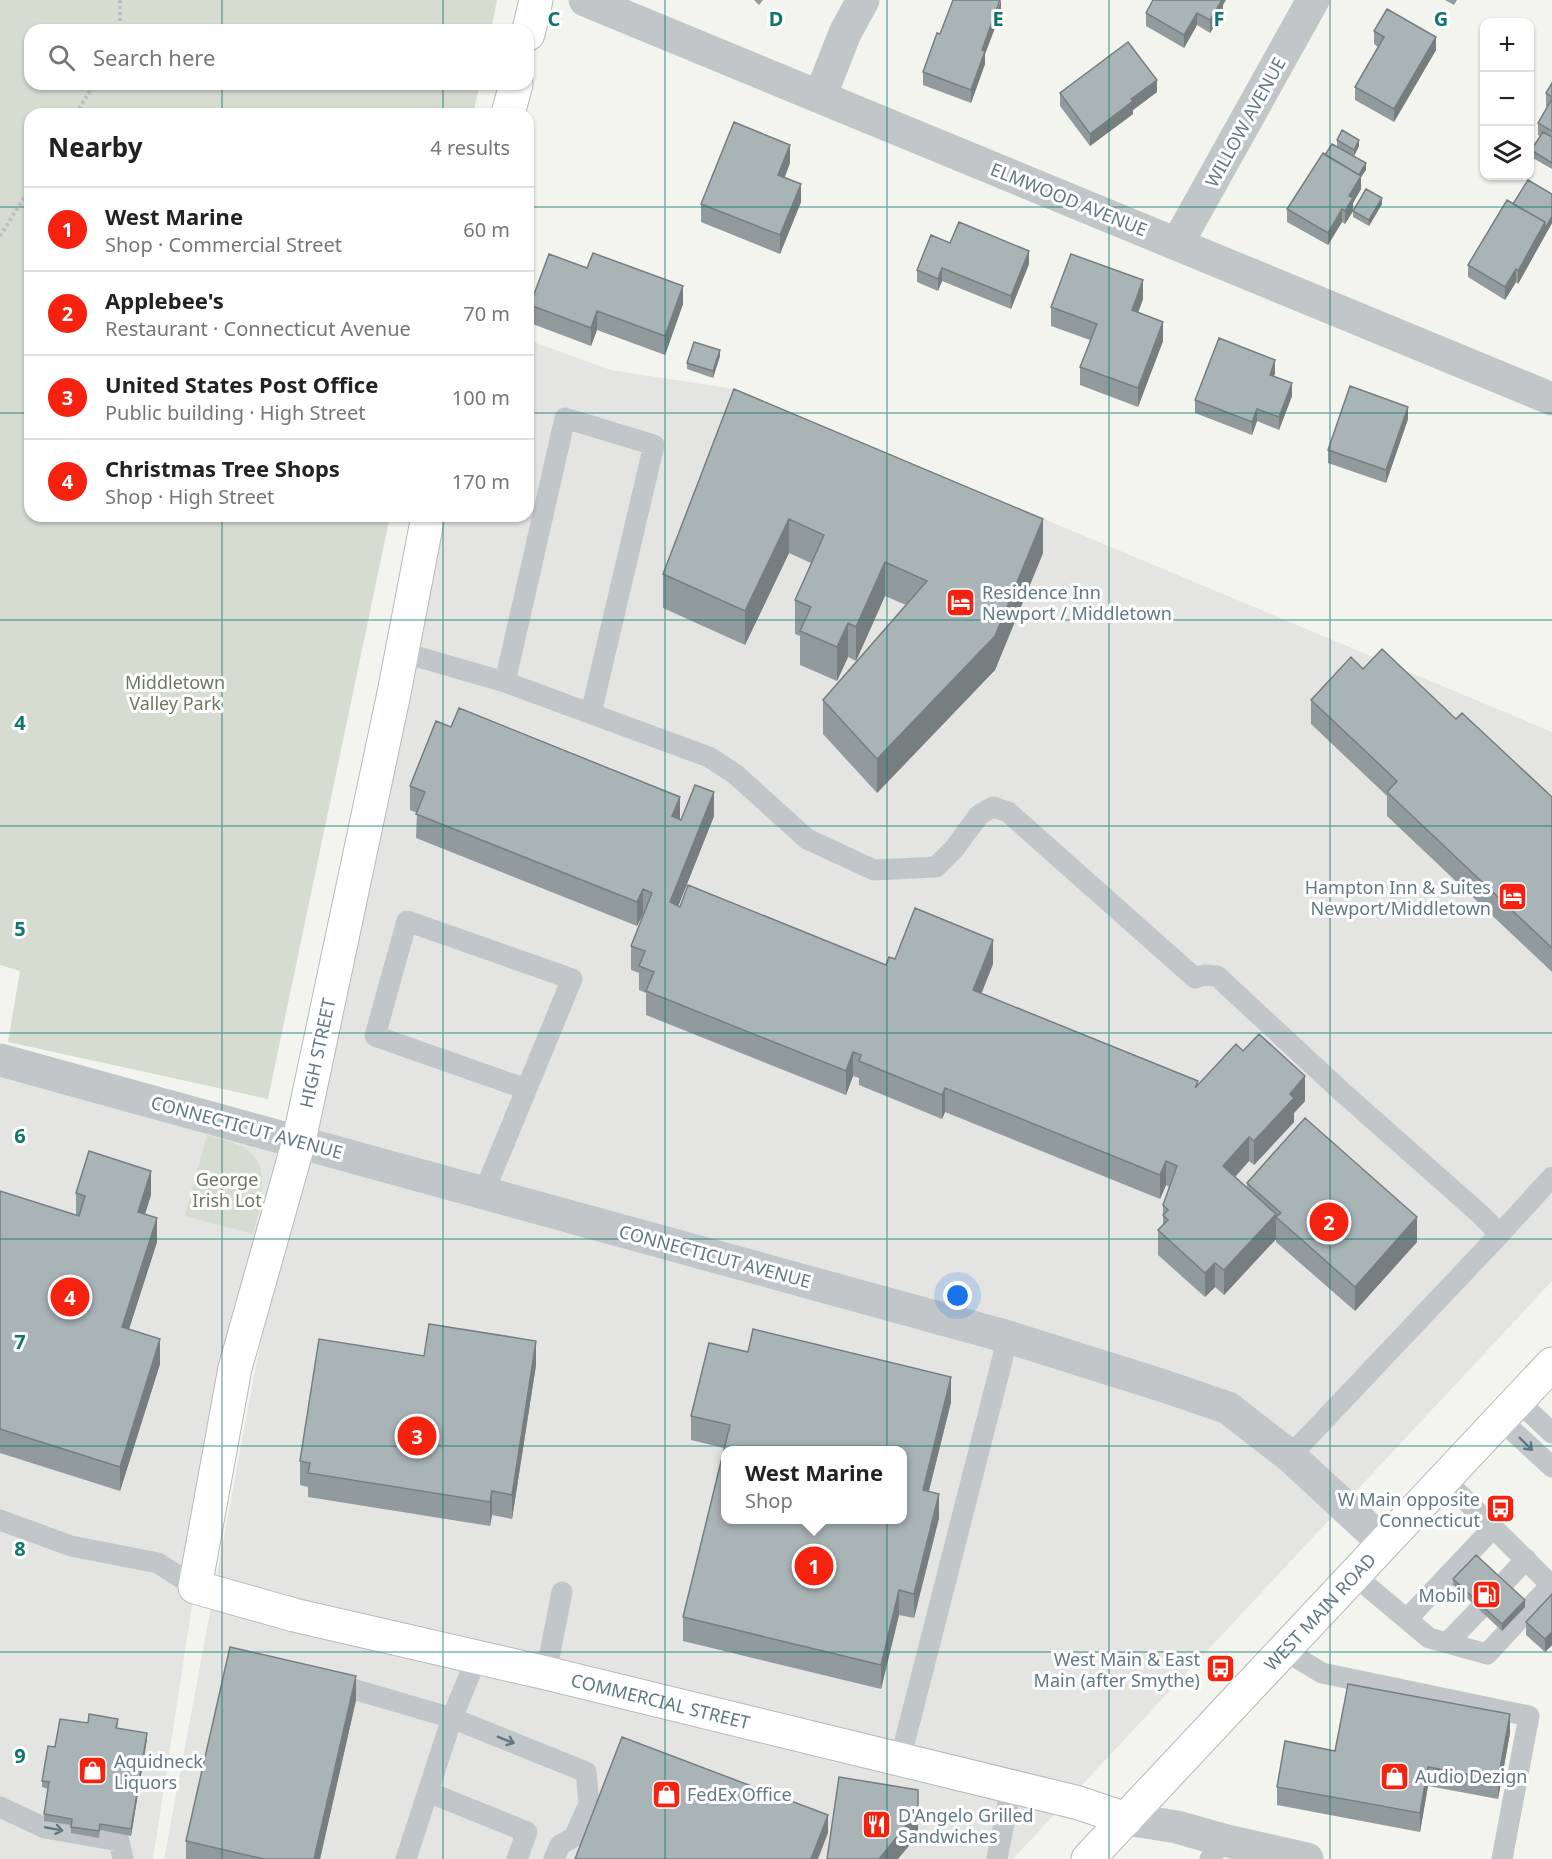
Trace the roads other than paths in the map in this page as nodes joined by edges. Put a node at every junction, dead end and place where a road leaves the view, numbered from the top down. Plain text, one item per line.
1 (536, 0) edge
2 (585, 0) edge
3 (863, 0) edge
4 (1314, 0) edge
5 (530, 24) edge
6 (514, 90) edge
7 (820, 97) junction
8 (510, 108) edge
9 (1177, 244) junction
10 (1548, 389) edge
11 (427, 522) edge
12 (401, 652) junction
13 (505, 682) junction
14 (591, 713) junction
15 (0, 1059) edge
16 (526, 1089) junction
17 (298, 1141) junction
18 (1552, 1177) edge
19 (484, 1192) junction
20 (1500, 1234) junction
21 (1008, 1338) junction
22 (1552, 1364) edge
23 (1509, 1410) junction
24 (1552, 1433) edge
25 (1290, 1456) junction
26 (1552, 1467) edge
27 (1444, 1479) junction
28 (0, 1520) edge
29 (1493, 1528) junction
30 (1384, 1544) junction
31 (1526, 1559) junction
32 (1354, 1575) junction
33 (1502, 1585) edge
34 (195, 1587) junction
35 (562, 1592) dead end
36 (1479, 1610) edge
37 (1407, 1619) junction
38 (1446, 1643) junction
39 (1284, 1650) junction
40 (477, 1657) junction
41 (546, 1673) junction
42 (310, 1677) edge
43 (452, 1718) junction
44 (900, 1760) junction
45 (1011, 1787) junction
46 (428, 1792) junction
47 (0, 1807) edge
48 (1126, 1818) junction
49 (574, 1837) junction
50 (1216, 1849) edge
51 (1299, 1858) edge
52 (123, 1859) edge
53 (406, 1859) edge
54 (517, 1859) edge
55 (554, 1859) edge
56 (576, 1859) edge
57 (997, 1859) edge
58 (1088, 1859) edge
59 (1502, 1859) edge

1 - 5 street
2 - 7 street, ELMWOOD AVENUE
3 - 7 street
4 - 9 street, WILLOW AVENUE
6 - 8 street
7 - 9 street, ELMWOOD AVENUE
9 - 10 street, ELMWOOD AVENUE
11 - 12 street, HIGH STREET
12 - 13 lane
12 - 17 street, HIGH STREET
13 - 14 lane
13 - 14 lane
14 - 20 lane
15 - 17 street, CONNECTICUT AVENUE
16 - 16 lane
16 - 19 lane
17 - 19 street, CONNECTICUT AVENUE
17 - 34 street, HIGH STREET
18 - 20 lane
19 - 21 street, CONNECTICUT AVENUE
20 - 25 lane
21 - 25 street, CONNECTICUT AVENUE
21 - 44 lane
22 - 23 street, WEST MAIN ROAD
23 - 24 lane
23 -> 26 lane
23 - 27 street, WEST MAIN ROAD
25 - 30 street, CONNECTICUT AVENUE
27 - 29 lane
27 - 30 street, WEST MAIN ROAD
28 - 34 lane
29 - 31 lane
29 - 37 lane
30 - 32 street, WEST MAIN ROAD
31 - 33 lane
31 - 38 lane
32 - 37 lane
32 - 39 street, WEST MAIN ROAD
34 - 40 street, COMMERCIAL STREET
35 - 41 lane
36 - 38 lane
37 - 38 lane
39 - 48 street, WEST MAIN ROAD
39 - 59 lane
40 - 41 street, COMMERCIAL STREET
40 - 43 lane
41 - 44 street, COMMERCIAL STREET
42 - 43 lane
43 - 46 lane
43 -> 49 lane
44 - 45 street, COMMERCIAL STREET
45 - 48 street, COMMERCIAL STREET
45 - 57 lane
46 - 53 lane
46 - 54 lane
47 -> 52 lane
48 - 50 street
48 - 58 street, WEST MAIN ROAD
49 - 55 lane
49 - 56 lane
50 - 51 street

